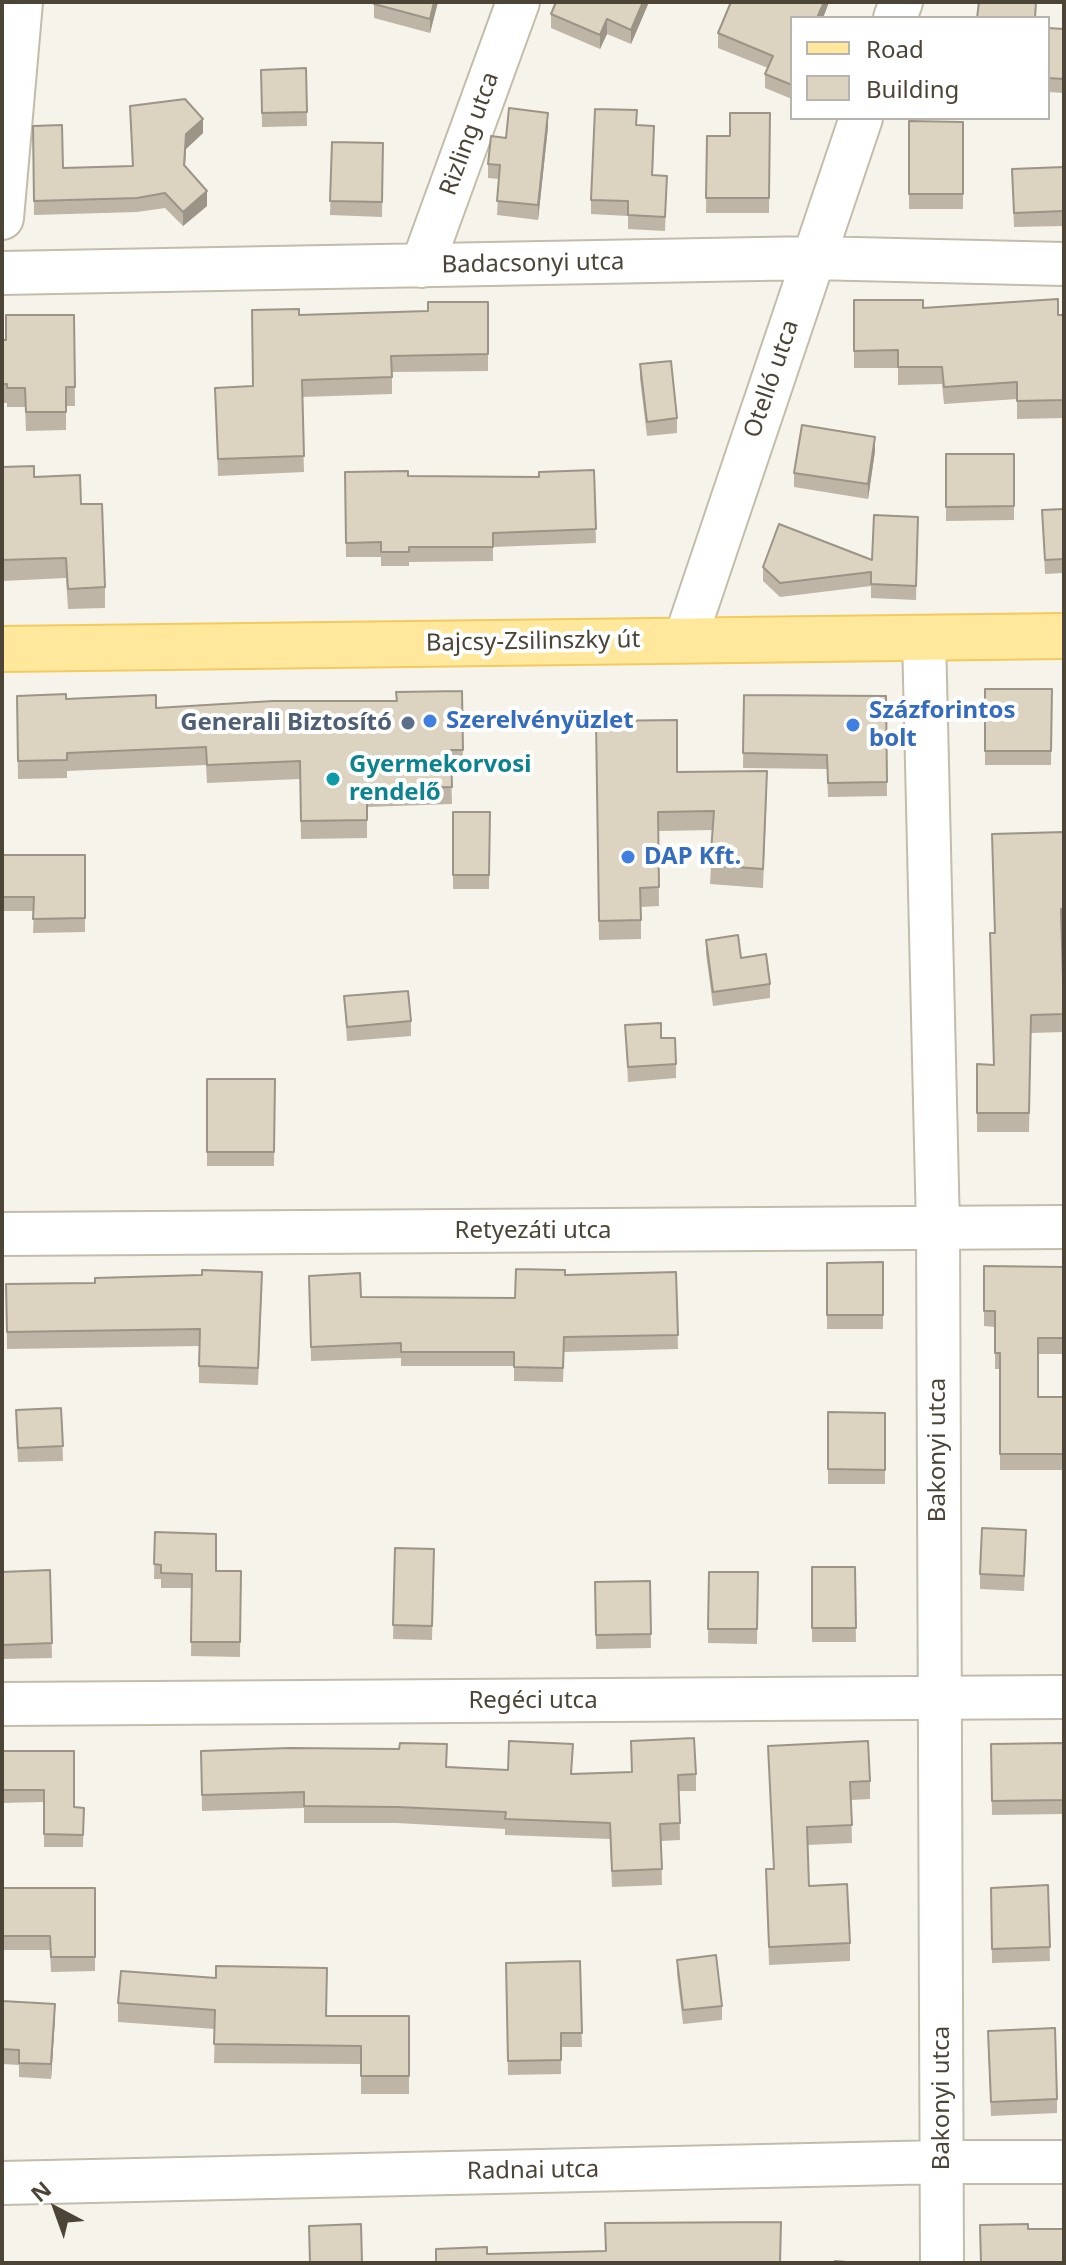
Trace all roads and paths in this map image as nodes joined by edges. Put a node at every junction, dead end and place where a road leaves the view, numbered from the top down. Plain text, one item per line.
1 (21, 2) edge
2 (518, 2) edge
3 (860, 120) edge
4 (2, 218) edge
5 (813, 258) junction
6 (1064, 264) edge
7 (422, 266) junction
8 (2, 273) edge
9 (1064, 636) edge
10 (924, 637) junction
11 (685, 640) junction
12 (2, 649) edge
13 (1064, 1227) edge
14 (938, 1228) junction
15 (2, 1234) edge
16 (1064, 1697) edge
17 (939, 1698) junction
18 (2, 1704) edge
19 (943, 2162) junction
20 (1064, 2162) edge
21 (2, 2183) edge
22 (942, 2263) edge

1 - 4 street
2 - 7 street, Rizling utca
3 - 5 street, Otelló utca
5 - 6 street, Badacsonyi utca
5 - 7 street, Badacsonyi utca
5 - 11 street, Otelló utca
7 - 8 street, Badacsonyi utca
9 - 10 main road, Bajcsy-Zsilinszky út
10 - 11 main road, Bajcsy-Zsilinszky út
10 - 14 street, Bakonyi utca
11 - 12 main road, Bajcsy-Zsilinszky út
13 - 14 street, Retyezáti utca
14 - 15 street, Retyezáti utca
14 - 17 street, Bakonyi utca
16 - 17 street, Regéci utca
17 - 18 street, Regéci utca
17 - 19 street, Bakonyi utca
19 - 20 street, Radnai utca
19 - 21 street, Radnai utca
19 - 22 street, Bakonyi utca

